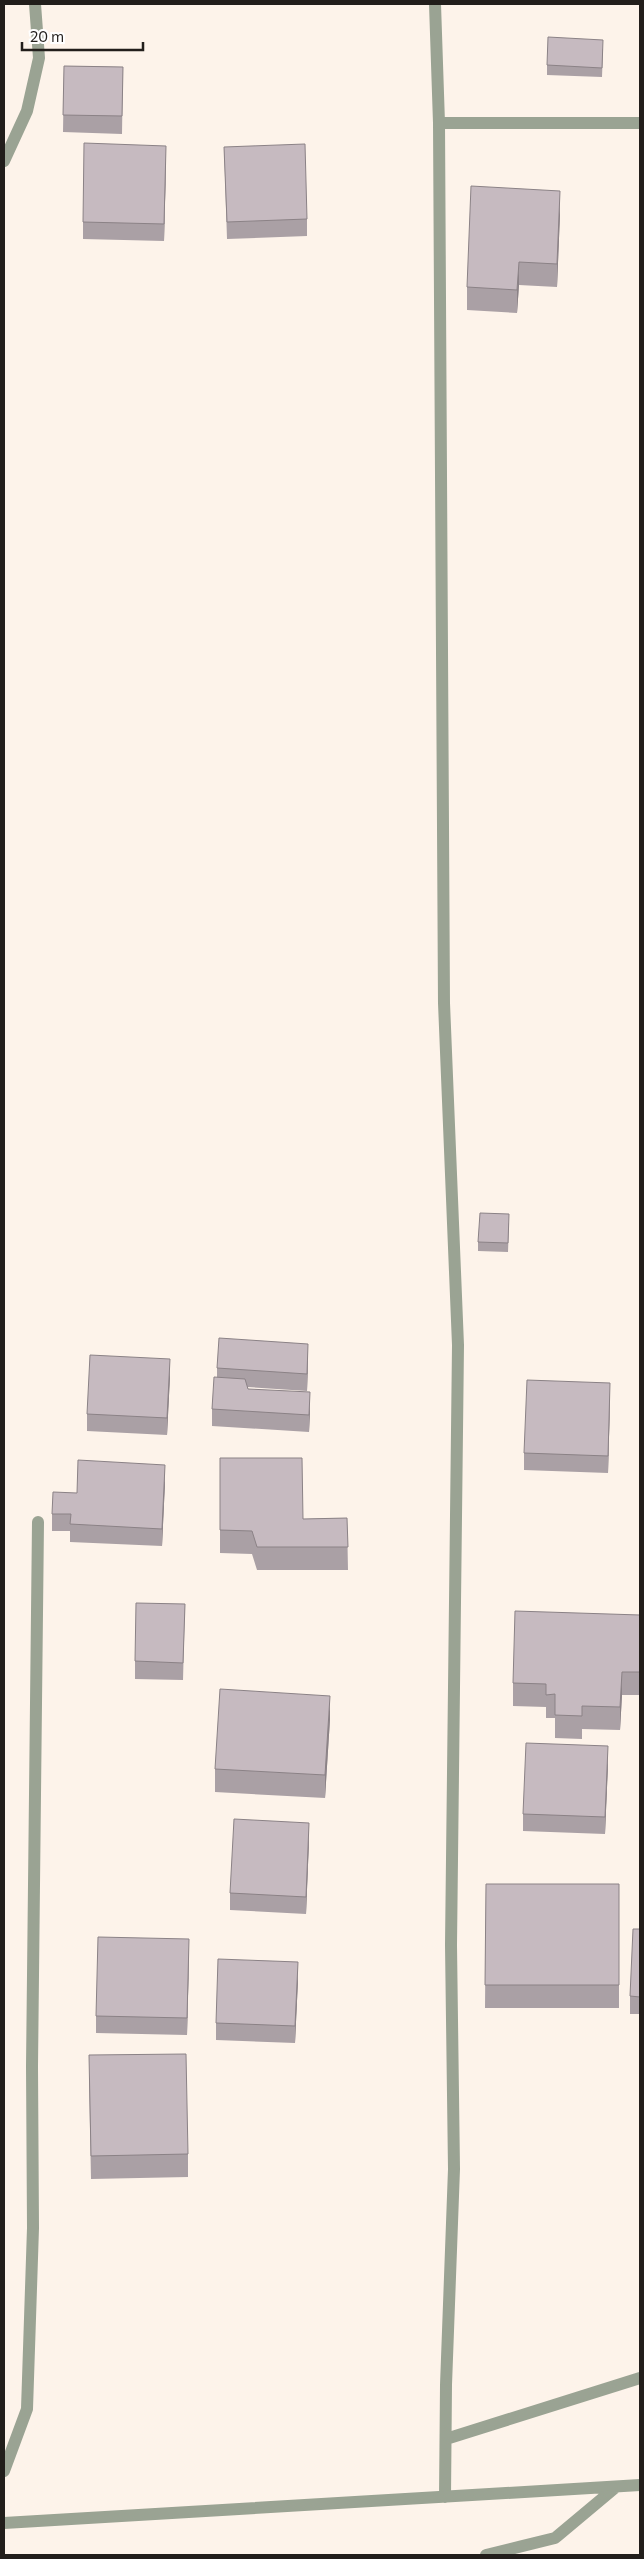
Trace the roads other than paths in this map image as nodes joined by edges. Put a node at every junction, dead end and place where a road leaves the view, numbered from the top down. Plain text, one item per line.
1 (35, 4) edge
2 (435, 4) edge
3 (439, 123) junction
4 (640, 123) edge
5 (4, 161) edge
6 (38, 1522) dead end
7 (640, 2378) edge
8 (446, 2439) junction
9 (4, 2471) edge
10 (640, 2486) edge
11 (616, 2487) junction
12 (445, 2497) junction
13 (4, 2523) edge
14 (486, 2555) edge

1 - 5 street
2 - 3 street
3 - 4 street
3 - 8 street
6 - 9 street
7 - 8 street
8 - 12 street
10 - 11 street
11 - 12 street
11 - 14 street
12 - 13 street

